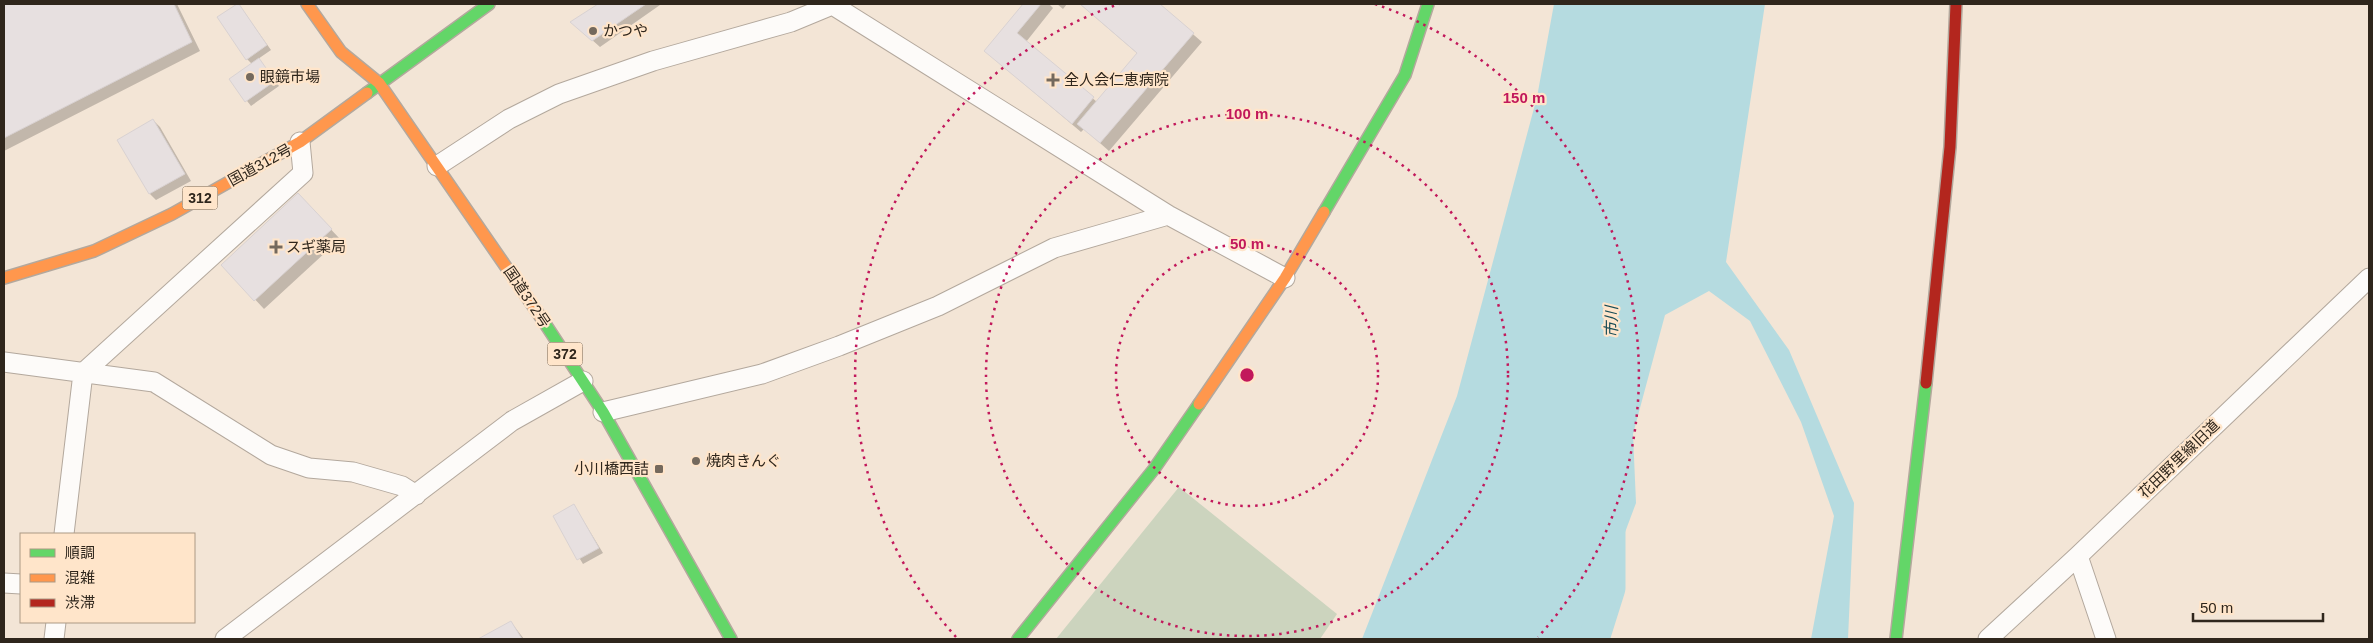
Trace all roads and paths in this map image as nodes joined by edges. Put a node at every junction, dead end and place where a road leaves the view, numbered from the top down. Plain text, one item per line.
1 (307, 4) edge
2 (489, 4) edge
3 (831, 4) edge
4 (1428, 4) edge
5 (1956, 4) edge
6 (379, 83) junction
7 (300, 142) junction
8 (436, 166) junction
9 (1168, 215) junction
10 (4, 278) edge
11 (1286, 278) junction
12 (2369, 278) edge
13 (4, 362) edge
14 (83, 372) junction
15 (583, 381) junction
16 (603, 412) junction
17 (416, 495) junction
18 (64, 533) edge
19 (2078, 556) junction
20 (4, 583) edge
21 (20, 584) edge
22 (56, 623) edge
23 (54, 639) edge
24 (225, 639) edge
25 (732, 639) edge
26 (1018, 639) edge
27 (1896, 639) edge
28 (1988, 639) edge
29 (2106, 639) edge

1 - 6 main road, 国道372号 / 372
2 - 6 main road, 国道312号 / 312
3 - 8 street
3 - 9 street
4 - 11 main road
5 - 27 main road
6 - 7 main road, 国道312号 / 312
6 - 8 main road, 国道372号 / 372
7 - 10 main road, 国道312号 / 312
7 - 14 street
8 - 15 main road, 国道372号 / 372
9 - 11 street
9 - 16 street
11 - 26 main road
12 - 19 street, 花田野里線旧道
13 - 14 street
14 - 17 street
14 - 18 street
15 - 16 main road, 国道372号 / 372
15 - 17 street
16 - 25 main road, 国道372号 / 372
17 - 24 street
19 - 28 street, 花田野里線旧道
19 - 29 street
20 - 21 street
22 - 23 street

